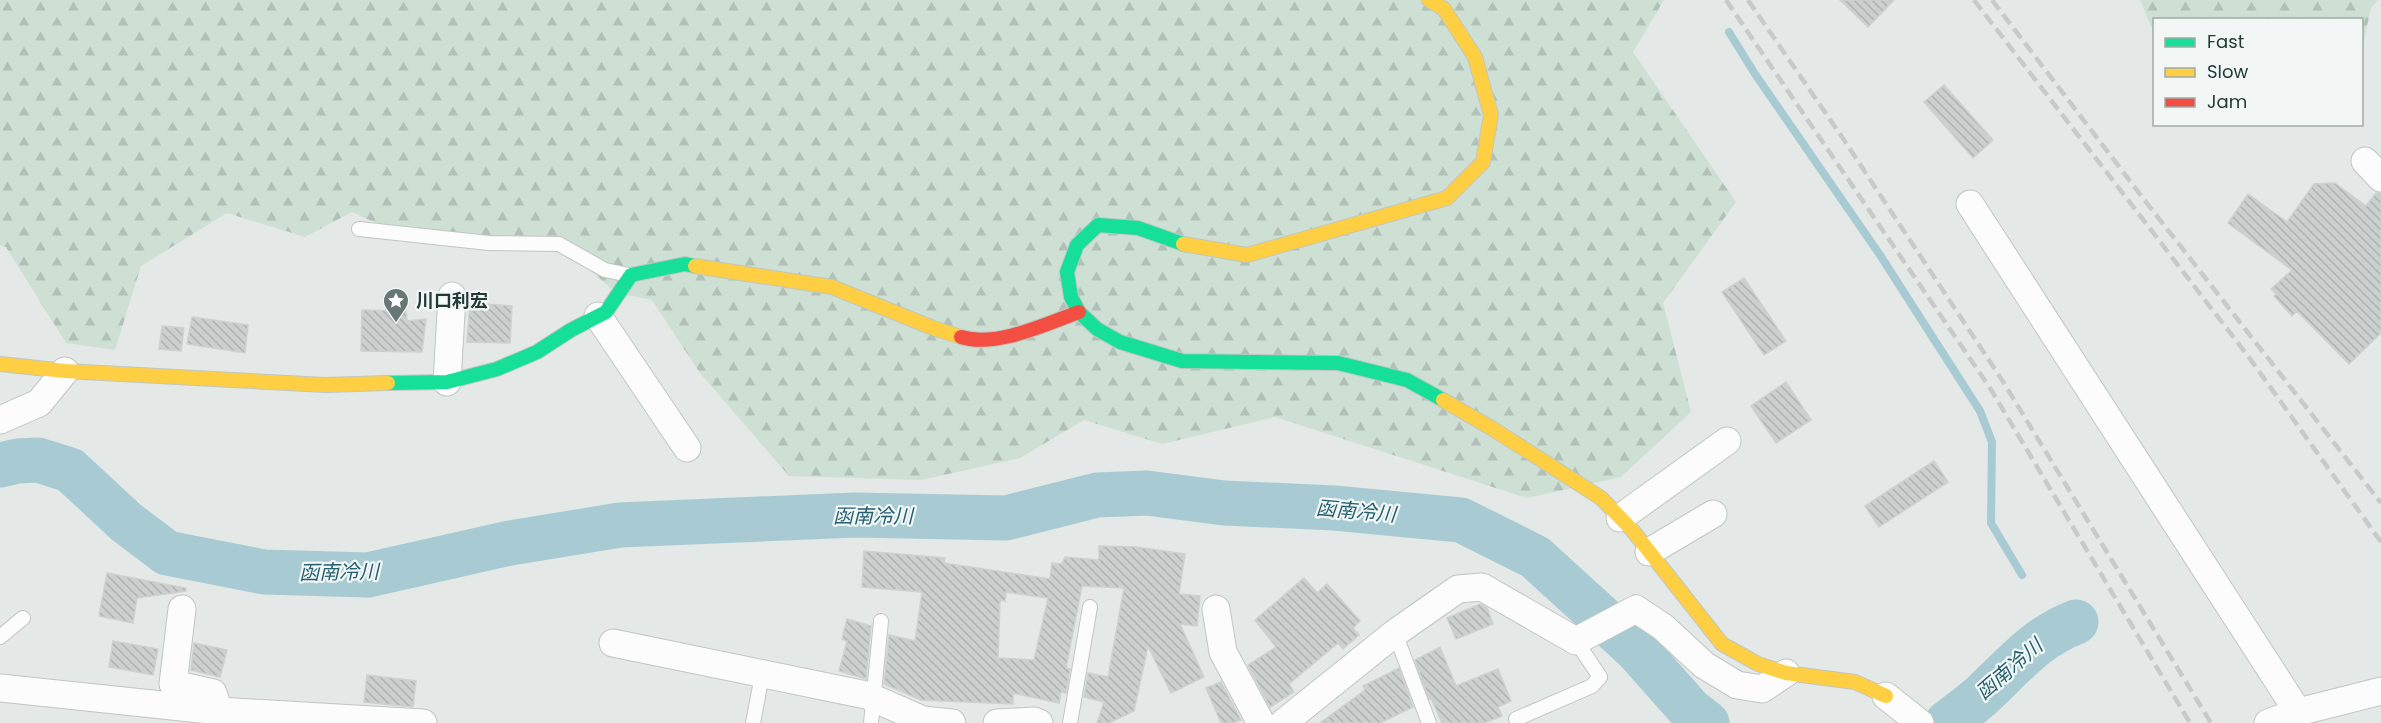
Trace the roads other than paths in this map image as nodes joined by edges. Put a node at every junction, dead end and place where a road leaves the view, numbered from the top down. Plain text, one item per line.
1 (1429, 0) edge
2 (1970, 204) dead end
3 (359, 229) dead end
4 (631, 275) junction
5 (452, 296) dead end
6 (1079, 312) junction
7 (598, 316) junction
8 (0, 364) edge
9 (65, 371) junction
10 (447, 382) junction
11 (0, 420) edge
12 (1727, 441) dead end
13 (687, 448) dead end
14 (1713, 513) dead end
15 (1620, 518) junction
16 (1649, 552) junction
17 (1090, 607) dead end
18 (182, 609) dead end
19 (1216, 609) dead end
20 (23, 618) dead end
21 (881, 621) dead end
22 (1395, 633) junction
23 (0, 637) edge
24 (1575, 641) junction
25 (613, 643) dead end
26 (1786, 673) junction
27 (762, 675) junction
28 (0, 688) edge
29 (2381, 692) edge
30 (1886, 696) joint
31 (219, 711) junction
32 (873, 711) edge
33 (2298, 712) junction
34 (1516, 719) dead end
35 (423, 723) edge
36 (753, 723) edge
37 (952, 723) edge
38 (997, 723) edge
39 (1039, 723) edge
40 (1070, 723) edge
41 (1261, 723) edge
42 (1282, 723) edge
43 (1429, 723) edge
44 (1920, 723) edge
45 (2268, 723) edge

1 - 6 street
2 - 33 street
3 - 4 lane
4 - 6 street
4 - 7 street
5 - 10 street
6 - 15 street
7 - 10 street
7 - 13 street
8 - 9 street
9 - 10 street
9 - 11 street
12 - 15 street
14 - 16 street
15 - 16 street
16 - 26 street
17 - 40 lane
18 - 31 street
19 - 41 street
20 - 23 lane
21 - 32 lane
22 - 24 street
22 - 42 street
22 - 43 lane
24 - 26 street
24 - 34 lane
25 - 27 street
26 - 30 street
27 - 32 street
27 - 36 lane
28 - 31 street
29 - 33 street
30 - 44 street
31 - 35 street
32 - 37 street
33 - 45 street
38 - 39 street

